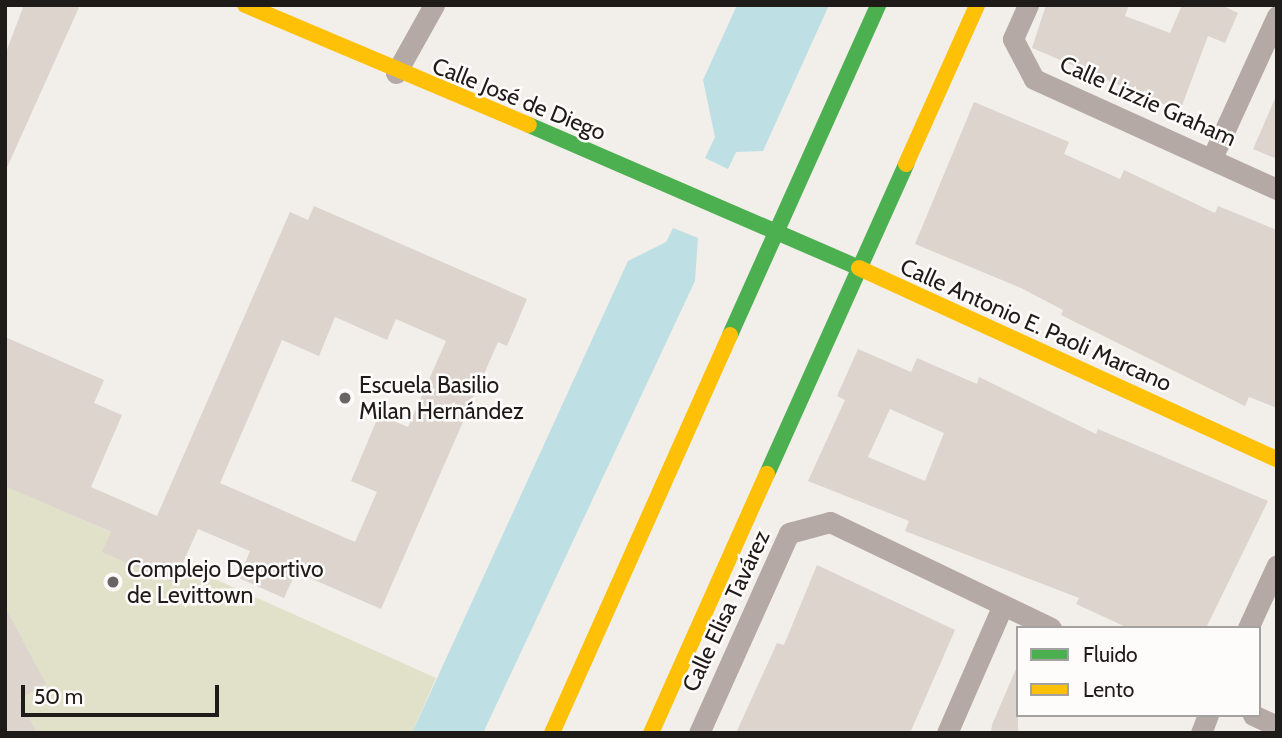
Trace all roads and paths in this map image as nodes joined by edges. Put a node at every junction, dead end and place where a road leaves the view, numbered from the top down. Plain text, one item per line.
1 (245, 5) edge
2 (434, 5) edge
3 (878, 5) edge
4 (977, 5) edge
5 (1028, 5) edge
6 (1277, 16) edge
7 (396, 73) junction
8 (1212, 158) junction
9 (1277, 189) edge
10 (777, 231) junction
11 (859, 269) junction
12 (1277, 459) edge
13 (1277, 565) edge
14 (1002, 607) junction
15 (1046, 626) edge
16 (1249, 626) edge
17 (1207, 717) edge
18 (1257, 717) edge
19 (1277, 726) edge
20 (552, 733) edge
21 (650, 733) edge
22 (699, 733) edge
23 (947, 733) edge
24 (1200, 733) edge

1 - 7 street, Calle José de Diego
2 - 7 street
3 - 10 street
4 - 11 street
5 - 8 street, Calle Lizzie Graham
6 - 8 street
7 - 10 street, Calle José de Diego
8 - 9 street, Calle Lizzie Graham
10 - 11 street, Calle Antonio E. Paoli Marcano
10 - 20 street
11 - 12 street, Calle Antonio E. Paoli Marcano
11 - 21 street
13 - 16 street
14 - 15 street, Calle Elisa Tavárez
14 - 22 street, Calle Elisa Tavárez
14 - 23 street
17 - 24 street
18 - 19 street

